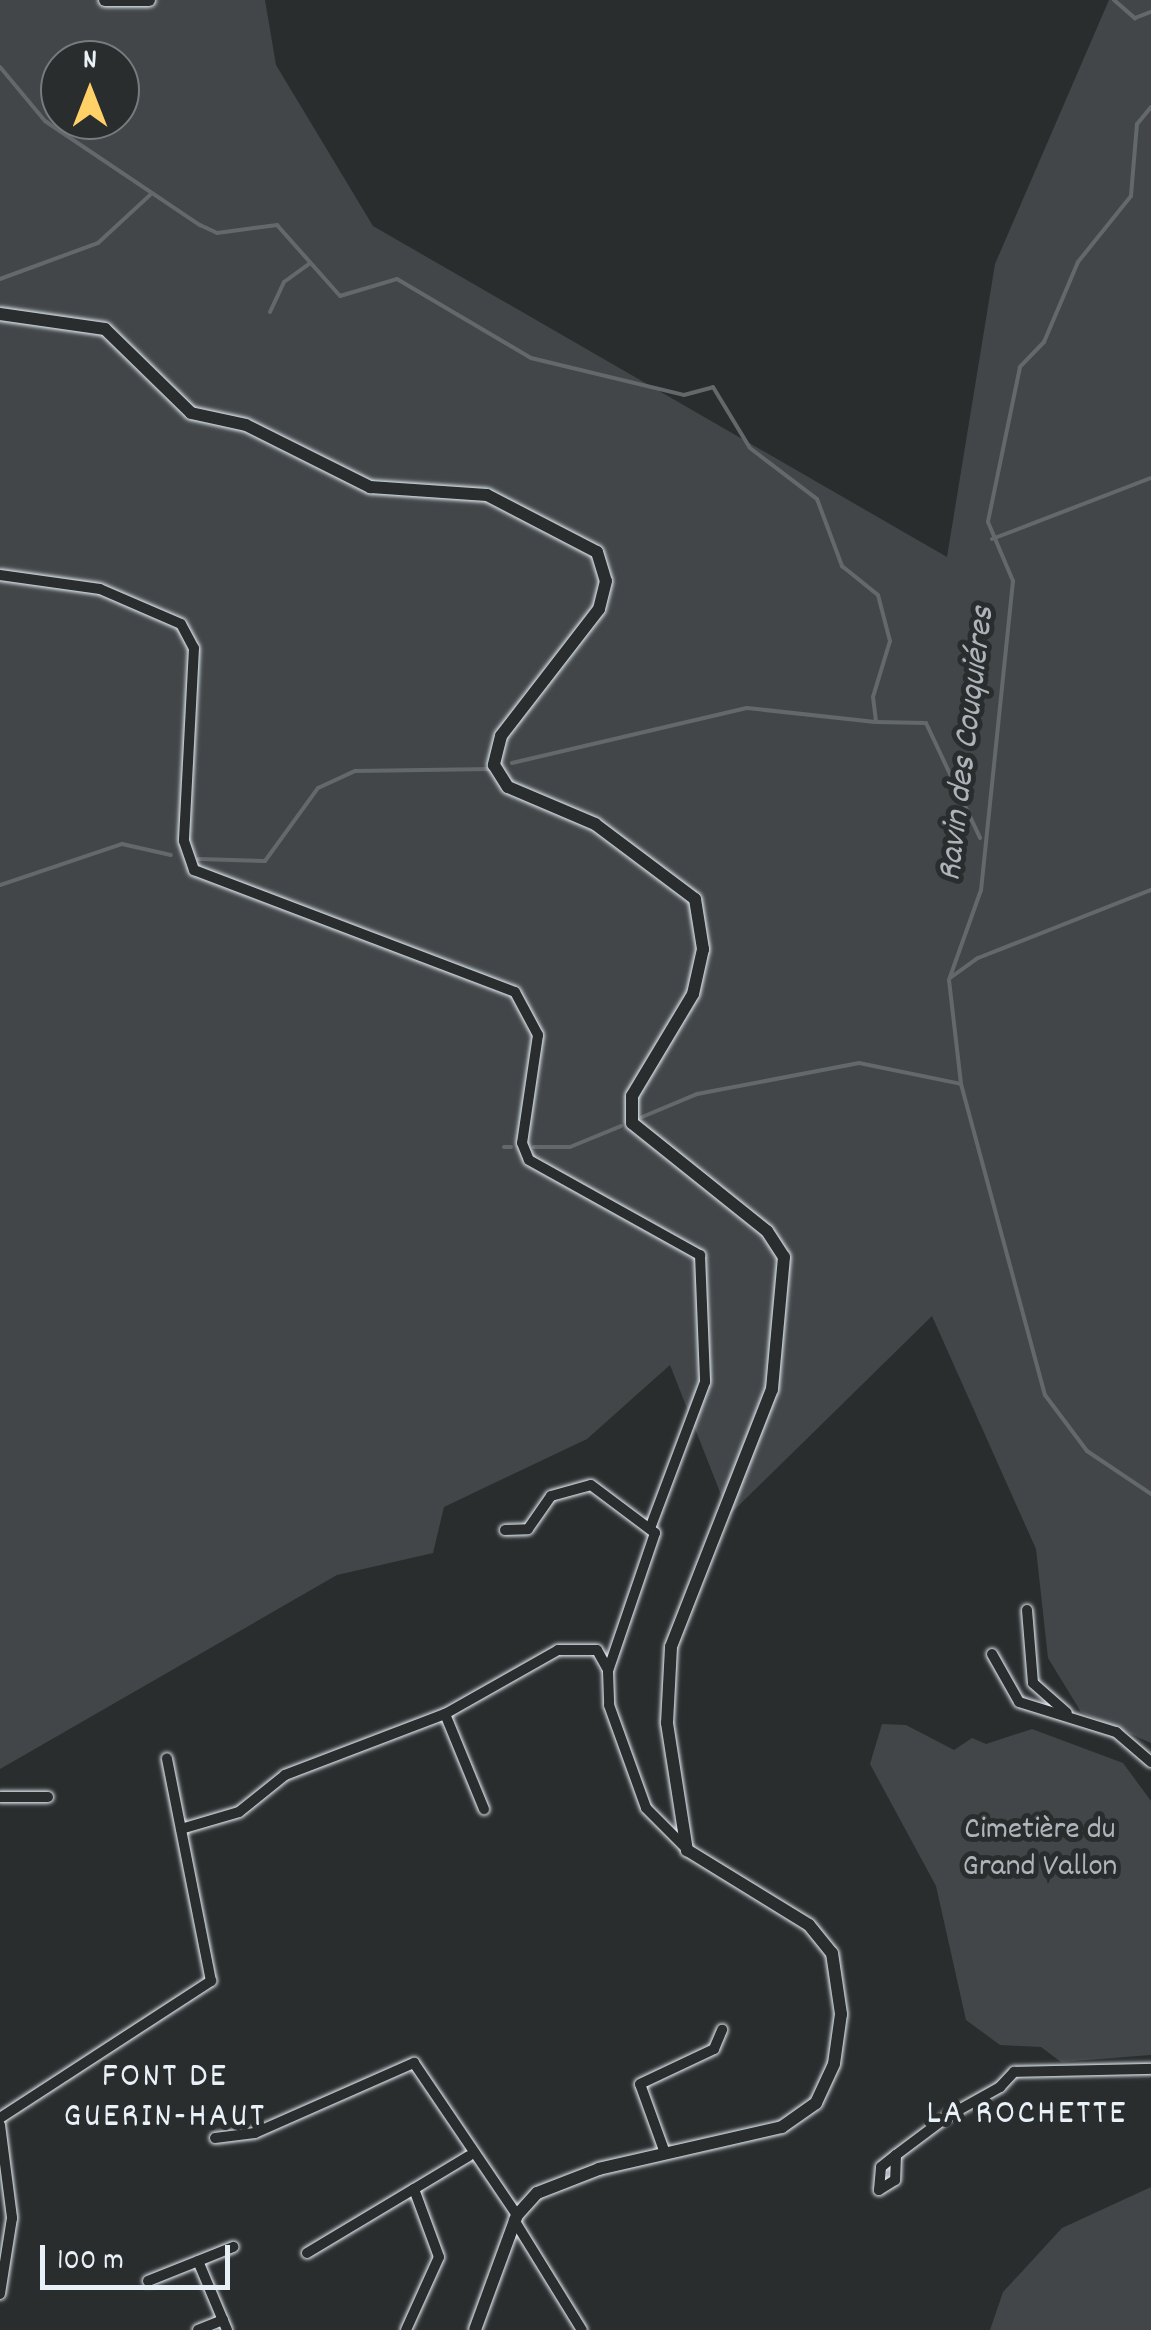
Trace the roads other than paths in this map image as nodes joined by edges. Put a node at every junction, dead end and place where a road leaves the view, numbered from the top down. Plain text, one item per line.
1 (105, 0) edge
2 (149, 0) edge
3 (0, 314) edge
4 (0, 575) edge
5 (651, 1526) junction
6 (505, 1530) dead end
7 (1026, 1610) dead end
8 (992, 1654) dead end
9 (608, 1671) junction
10 (445, 1714) junction
11 (1071, 1716) junction
12 (167, 1758) dead end
13 (1151, 1762) edge
14 (0, 1796) edge
15 (48, 1797) dead end
16 (484, 1810) dead end
17 (181, 1829) junction
18 (684, 1846) junction
19 (722, 2030) dead end
20 (1151, 2068) edge
21 (0, 2121) edge
22 (215, 2138) dead end
23 (665, 2153) junction
24 (896, 2155) dead end
25 (469, 2156) junction
26 (414, 2189) junction
27 (516, 2217) junction
28 (232, 2247) dead end
29 (307, 2253) dead end
30 (198, 2261) junction
31 (148, 2281) dead end
32 (0, 2294) edge
33 (225, 2325) edge
34 (198, 2330) edge
35 (406, 2330) edge
36 (474, 2330) edge
37 (582, 2330) edge

1 - 2 street
3 - 18 street
4 - 5 street
5 - 6 street
5 - 9 street
7 - 11 street
8 - 11 street
9 - 10 street
9 - 18 street
10 - 16 street
10 - 17 street
11 - 13 street
12 - 17 street
14 - 15 street
17 - 21 street
18 - 23 street
19 - 23 street
20 - 24 street
21 - 32 street
22 - 25 street
23 - 27 street
25 - 26 street
25 - 27 street
26 - 29 street
26 - 35 street
27 - 36 street
27 - 37 street
28 - 30 street
30 - 31 street
30 - 33 street
33 - 34 street

